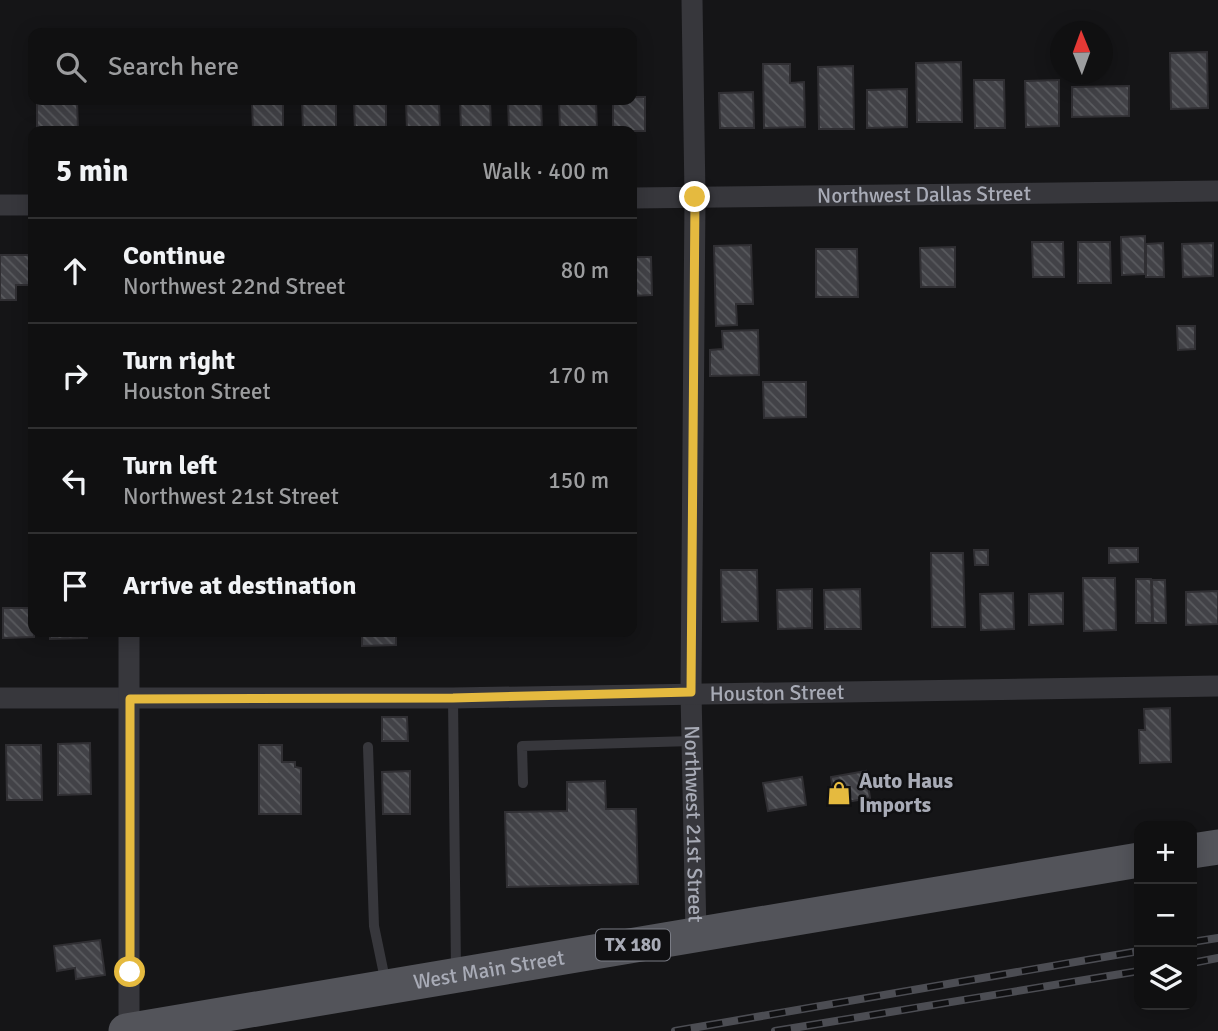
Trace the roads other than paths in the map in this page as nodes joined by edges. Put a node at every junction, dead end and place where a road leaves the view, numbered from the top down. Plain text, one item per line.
1 (692, 0) edge
2 (1218, 191) edge
3 (695, 197) junction
4 (637, 198) edge
5 (0, 205) edge
6 (28, 205) edge
7 (130, 637) edge
8 (1218, 686) edge
9 (691, 692) junction
10 (0, 698) edge
11 (453, 698) junction
12 (130, 699) junction
13 (692, 741) junction
14 (368, 747) dead end
15 (523, 783) dead end
16 (1218, 847) edge
17 (1197, 850) edge
18 (1134, 861) edge
19 (696, 935) junction
20 (456, 975) junction
21 (387, 987) junction
22 (128, 1031) edge

1 - 3 street, Northwest 21st Street
2 - 3 street, Northwest Dallas Street
3 - 4 street, Northwest Dallas Street
3 - 9 street, Northwest 21st Street
5 - 6 street
7 - 12 street
8 - 9 street, Houston Street
9 - 11 street, Houston Street
9 - 13 street, Northwest 21st Street
10 - 12 street, Houston Street
11 - 12 street, Houston Street
11 - 20 lane
12 - 22 street
13 - 15 lane
13 - 19 street, Northwest 21st Street
14 - 21 lane
16 - 17 main road
18 - 19 main road, West Main Street / TX 180
19 - 20 main road, West Main Street / TX 180
20 - 21 main road, West Main Street / TX 180
21 - 22 main road, West Main Street / TX 180

